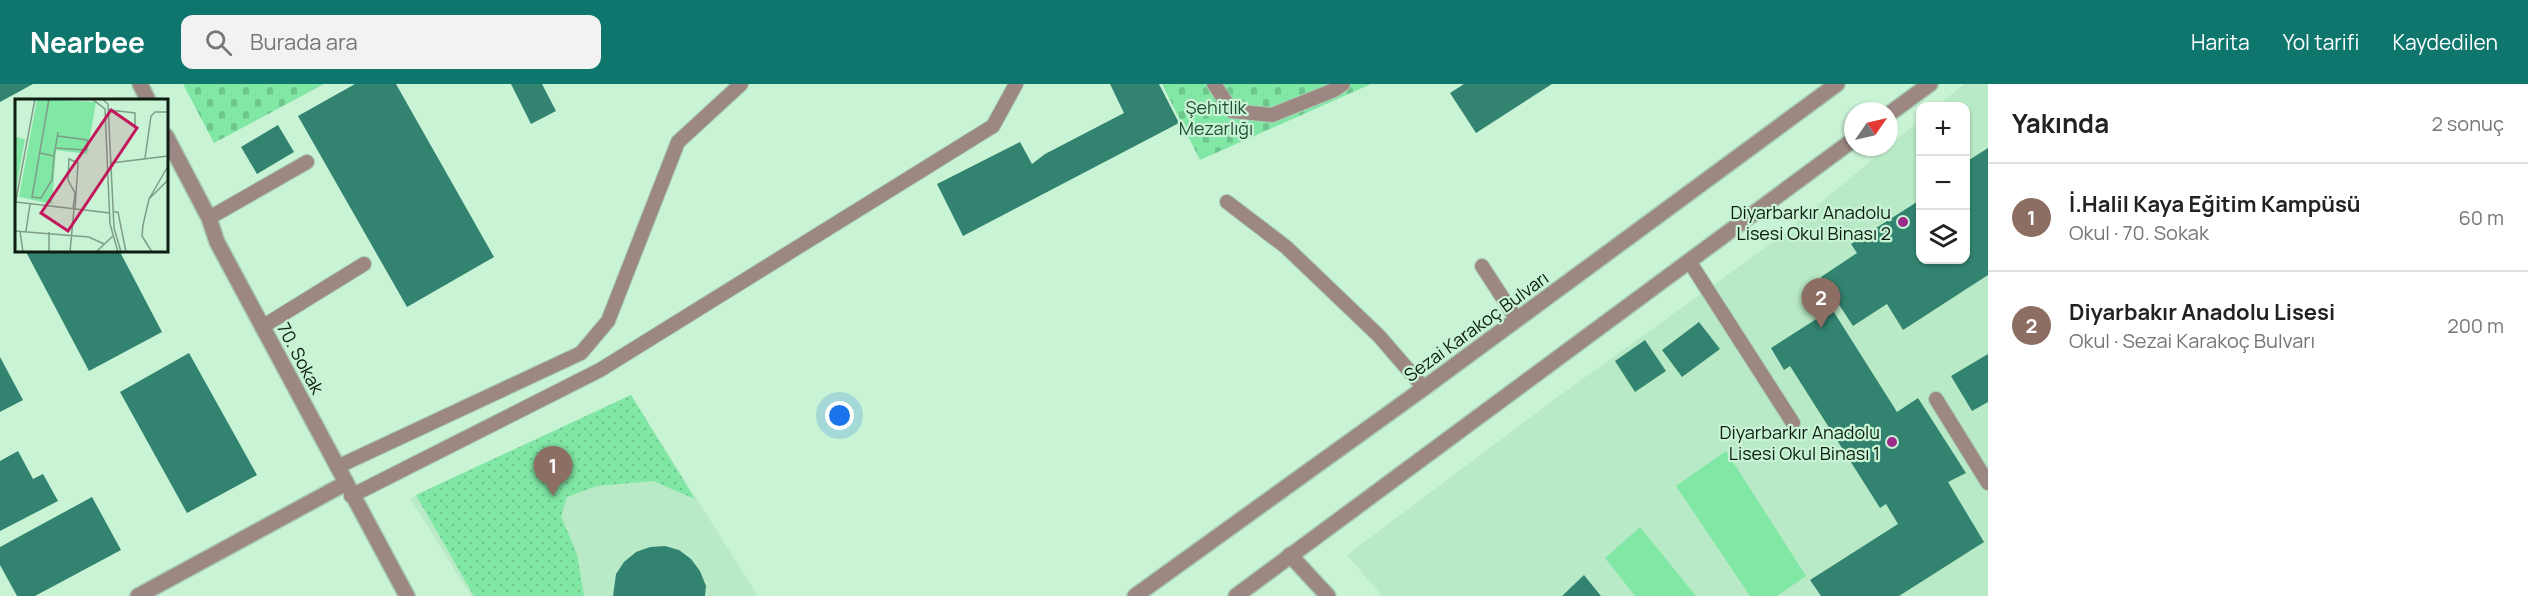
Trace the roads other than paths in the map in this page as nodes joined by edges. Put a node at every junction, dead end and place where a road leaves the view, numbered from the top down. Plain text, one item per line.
1 (140, 84) edge
2 (741, 84) edge
3 (1016, 84) edge
4 (1214, 84) edge
5 (1343, 84) edge
6 (1837, 84) edge
7 (1930, 84) edge
8 (148, 99) edge
9 (1898, 107) edge
10 (168, 140) edge
11 (1844, 148) edge
12 (307, 162) dead end
13 (1227, 202) dead end
14 (209, 218) junction
15 (1689, 261) junction
16 (364, 264) dead end
17 (1482, 266) dead end
18 (1517, 320) junction
19 (262, 327) junction
20 (1424, 388) junction
21 (1936, 399) dead end
22 (1793, 423) dead end
23 (337, 467) junction
24 (1988, 483) edge
25 (349, 489) junction
26 (1290, 555) junction
27 (138, 596) edge
28 (407, 596) edge
29 (1135, 596) edge
30 (1236, 596) edge
31 (1328, 596) edge

1 - 8 street
2 - 23 lane
3 - 25 lane
4 - 5 lane
6 - 18 street, Sezai Karakoç Bulvarı
7 - 9 street
10 - 14 street, 70. Sokak
11 - 15 street
12 - 14 lane
13 - 20 lane
14 - 19 street, 70. Sokak
15 - 22 lane
15 - 26 street
16 - 19 lane
17 - 18 lane
18 - 20 street, Sezai Karakoç Bulvarı
19 - 23 street, 70. Sokak
20 - 29 street, Sezai Karakoç Bulvarı
21 - 24 lane
23 - 25 street, 70. Sokak
25 - 27 street
25 - 28 street, 70. Sokak
26 - 30 street
26 - 31 street

